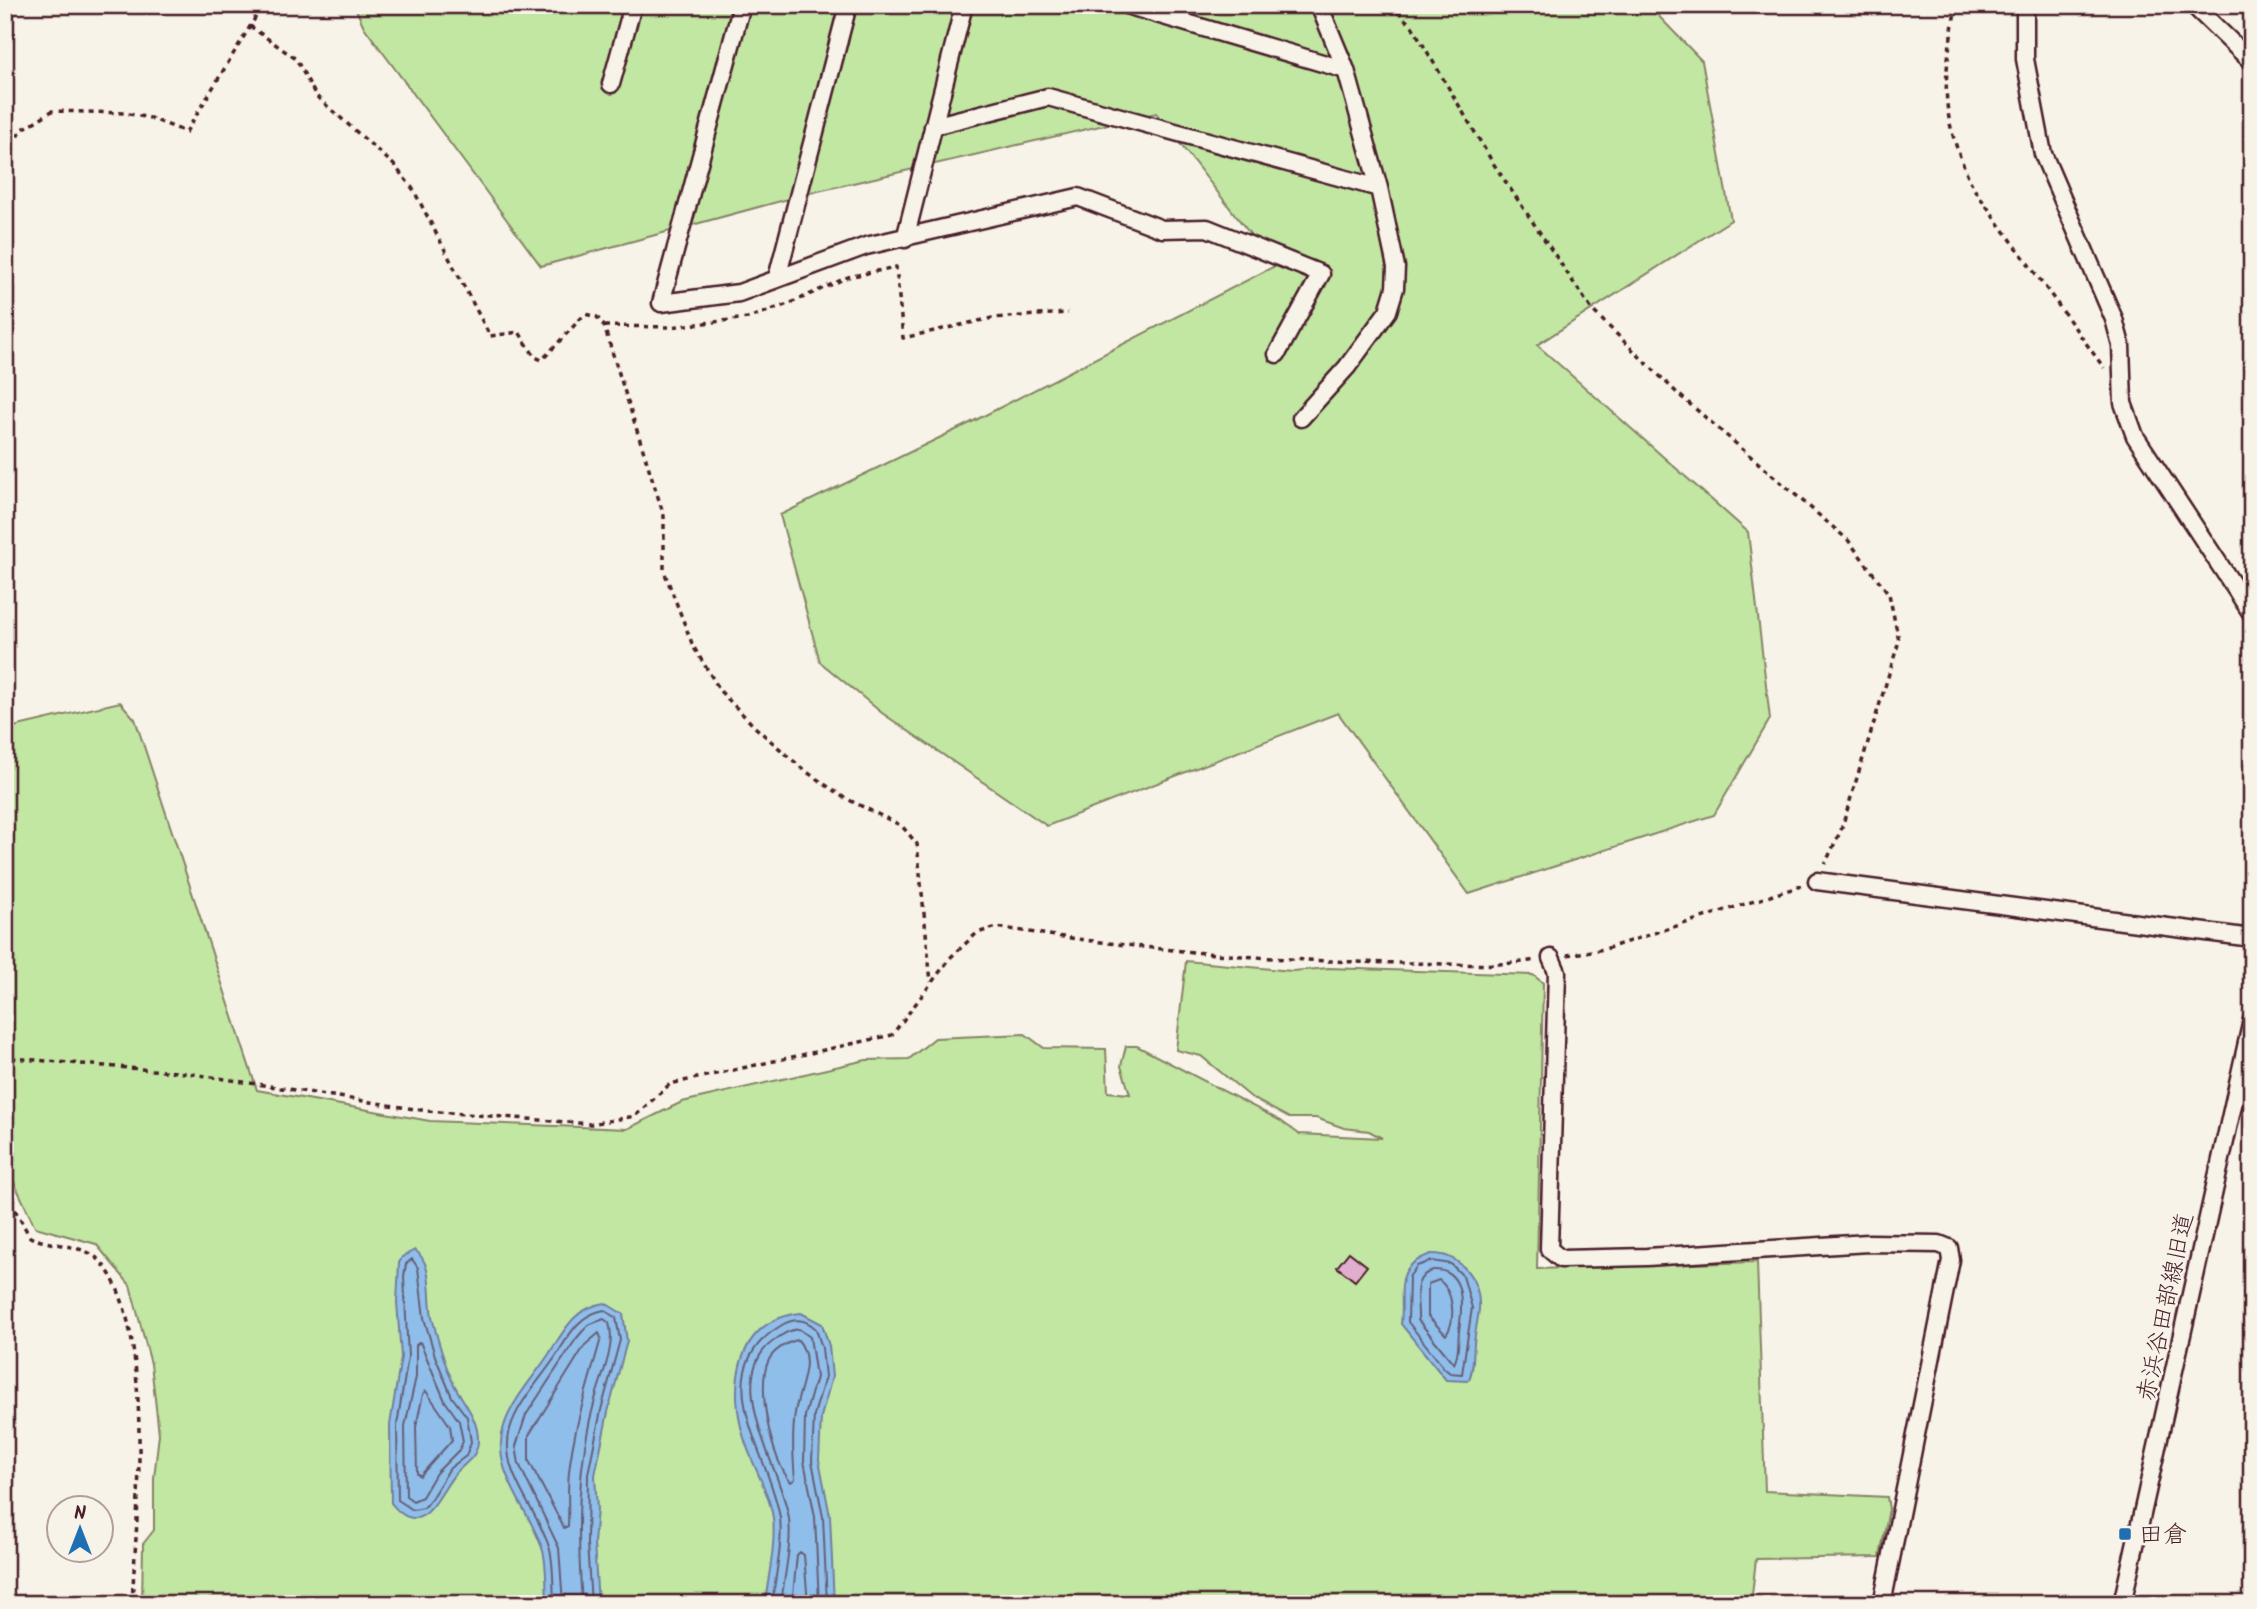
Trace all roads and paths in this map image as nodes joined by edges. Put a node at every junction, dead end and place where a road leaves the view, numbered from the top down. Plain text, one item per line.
1 (263, 5) edge
2 (632, 5) edge
3 (742, 5) edge
4 (848, 5) edge
5 (964, 5) edge
6 (1126, 5) edge
7 (1319, 5) edge
8 (1390, 5) edge
9 (1956, 5) edge
10 (2025, 5) edge
11 (2193, 5) edge
12 (250, 26) junction
13 (2252, 62) edge
14 (1346, 70) junction
15 (611, 84) dead end
16 (933, 126) junction
17 (5, 152) edge
18 (1378, 188) junction
19 (905, 239) junction
20 (896, 267) dead end
21 (777, 278) junction
22 (1068, 313) dead end
23 (1277, 354) dead end
24 (2123, 403) junction
25 (1301, 418) dead end
26 (2252, 614) edge
27 (1817, 881) junction
28 (2252, 938) edge
29 (1551, 958) junction
30 (931, 982) junction
31 (2250, 1030) edge
32 (5, 1050) edge
33 (5, 1192) edge
34 (132, 1604) edge
35 (1882, 1604) edge
36 (2122, 1604) edge

1 - 12 path
2 - 15 street
3 - 21 street
4 - 21 street
5 - 16 street
6 - 14 street
7 - 14 street
8 - 27 path
9 - 24 path
10 - 24 street
11 - 13 street
12 - 17 path
12 - 30 path
14 - 18 street
16 - 18 street
16 - 19 street
18 - 25 street
19 - 21 street
19 - 23 street
20 - 22 path
24 - 26 street
27 - 28 street
27 - 29 path
29 - 30 path
29 - 35 street
30 - 32 path
31 - 36 street, 赤浜谷田部線旧道
33 - 34 path

